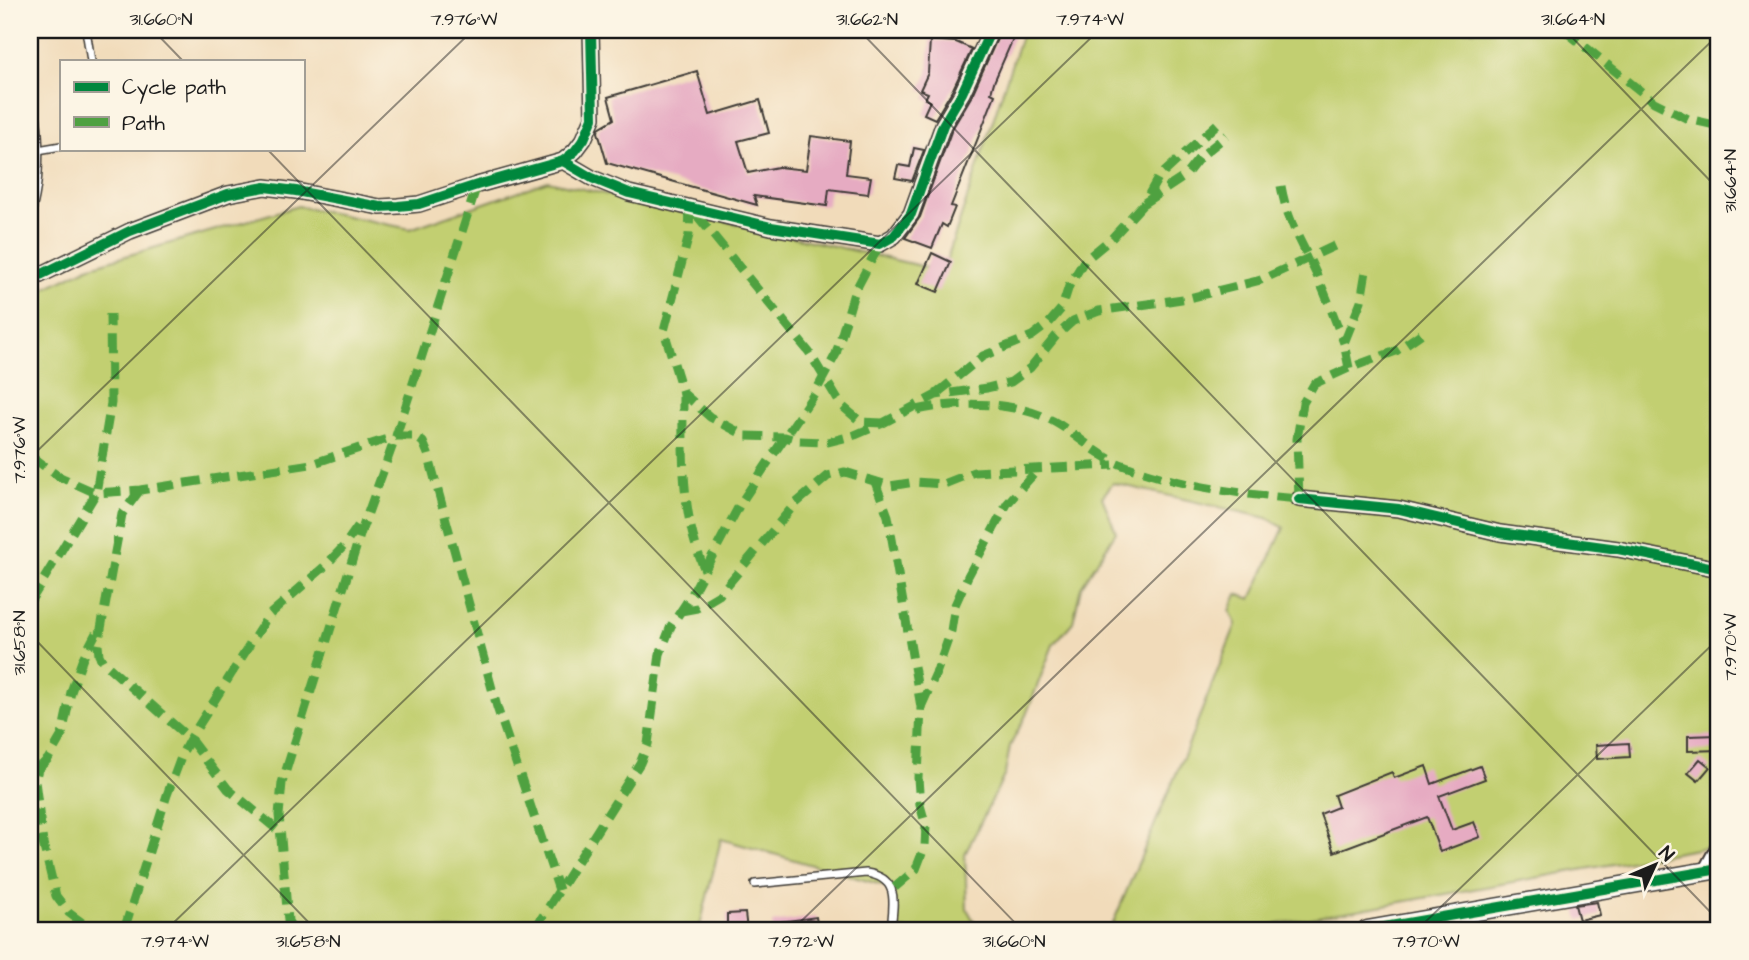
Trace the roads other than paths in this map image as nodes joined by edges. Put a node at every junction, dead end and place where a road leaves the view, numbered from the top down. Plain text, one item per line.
1 (86, 30) edge
2 (591, 30) edge
3 (991, 30) edge
4 (91, 60) edge
5 (30, 93) edge
6 (60, 146) edge
7 (38, 150) junction
8 (563, 162) junction
9 (30, 216) edge
10 (30, 280) edge
11 (1298, 499) dead end
12 (1719, 569) edge
13 (1719, 846) edge
14 (1712, 871) edge
15 (755, 884) dead end
16 (891, 930) edge
17 (1367, 930) edge

1 - 4 lane
2 - 8 street
3 - 8 street
5 - 7 lane
6 - 7 lane
7 - 9 lane
8 - 10 street
11 - 12 street
13 - 14 street
14 - 17 street
15 - 16 lane

